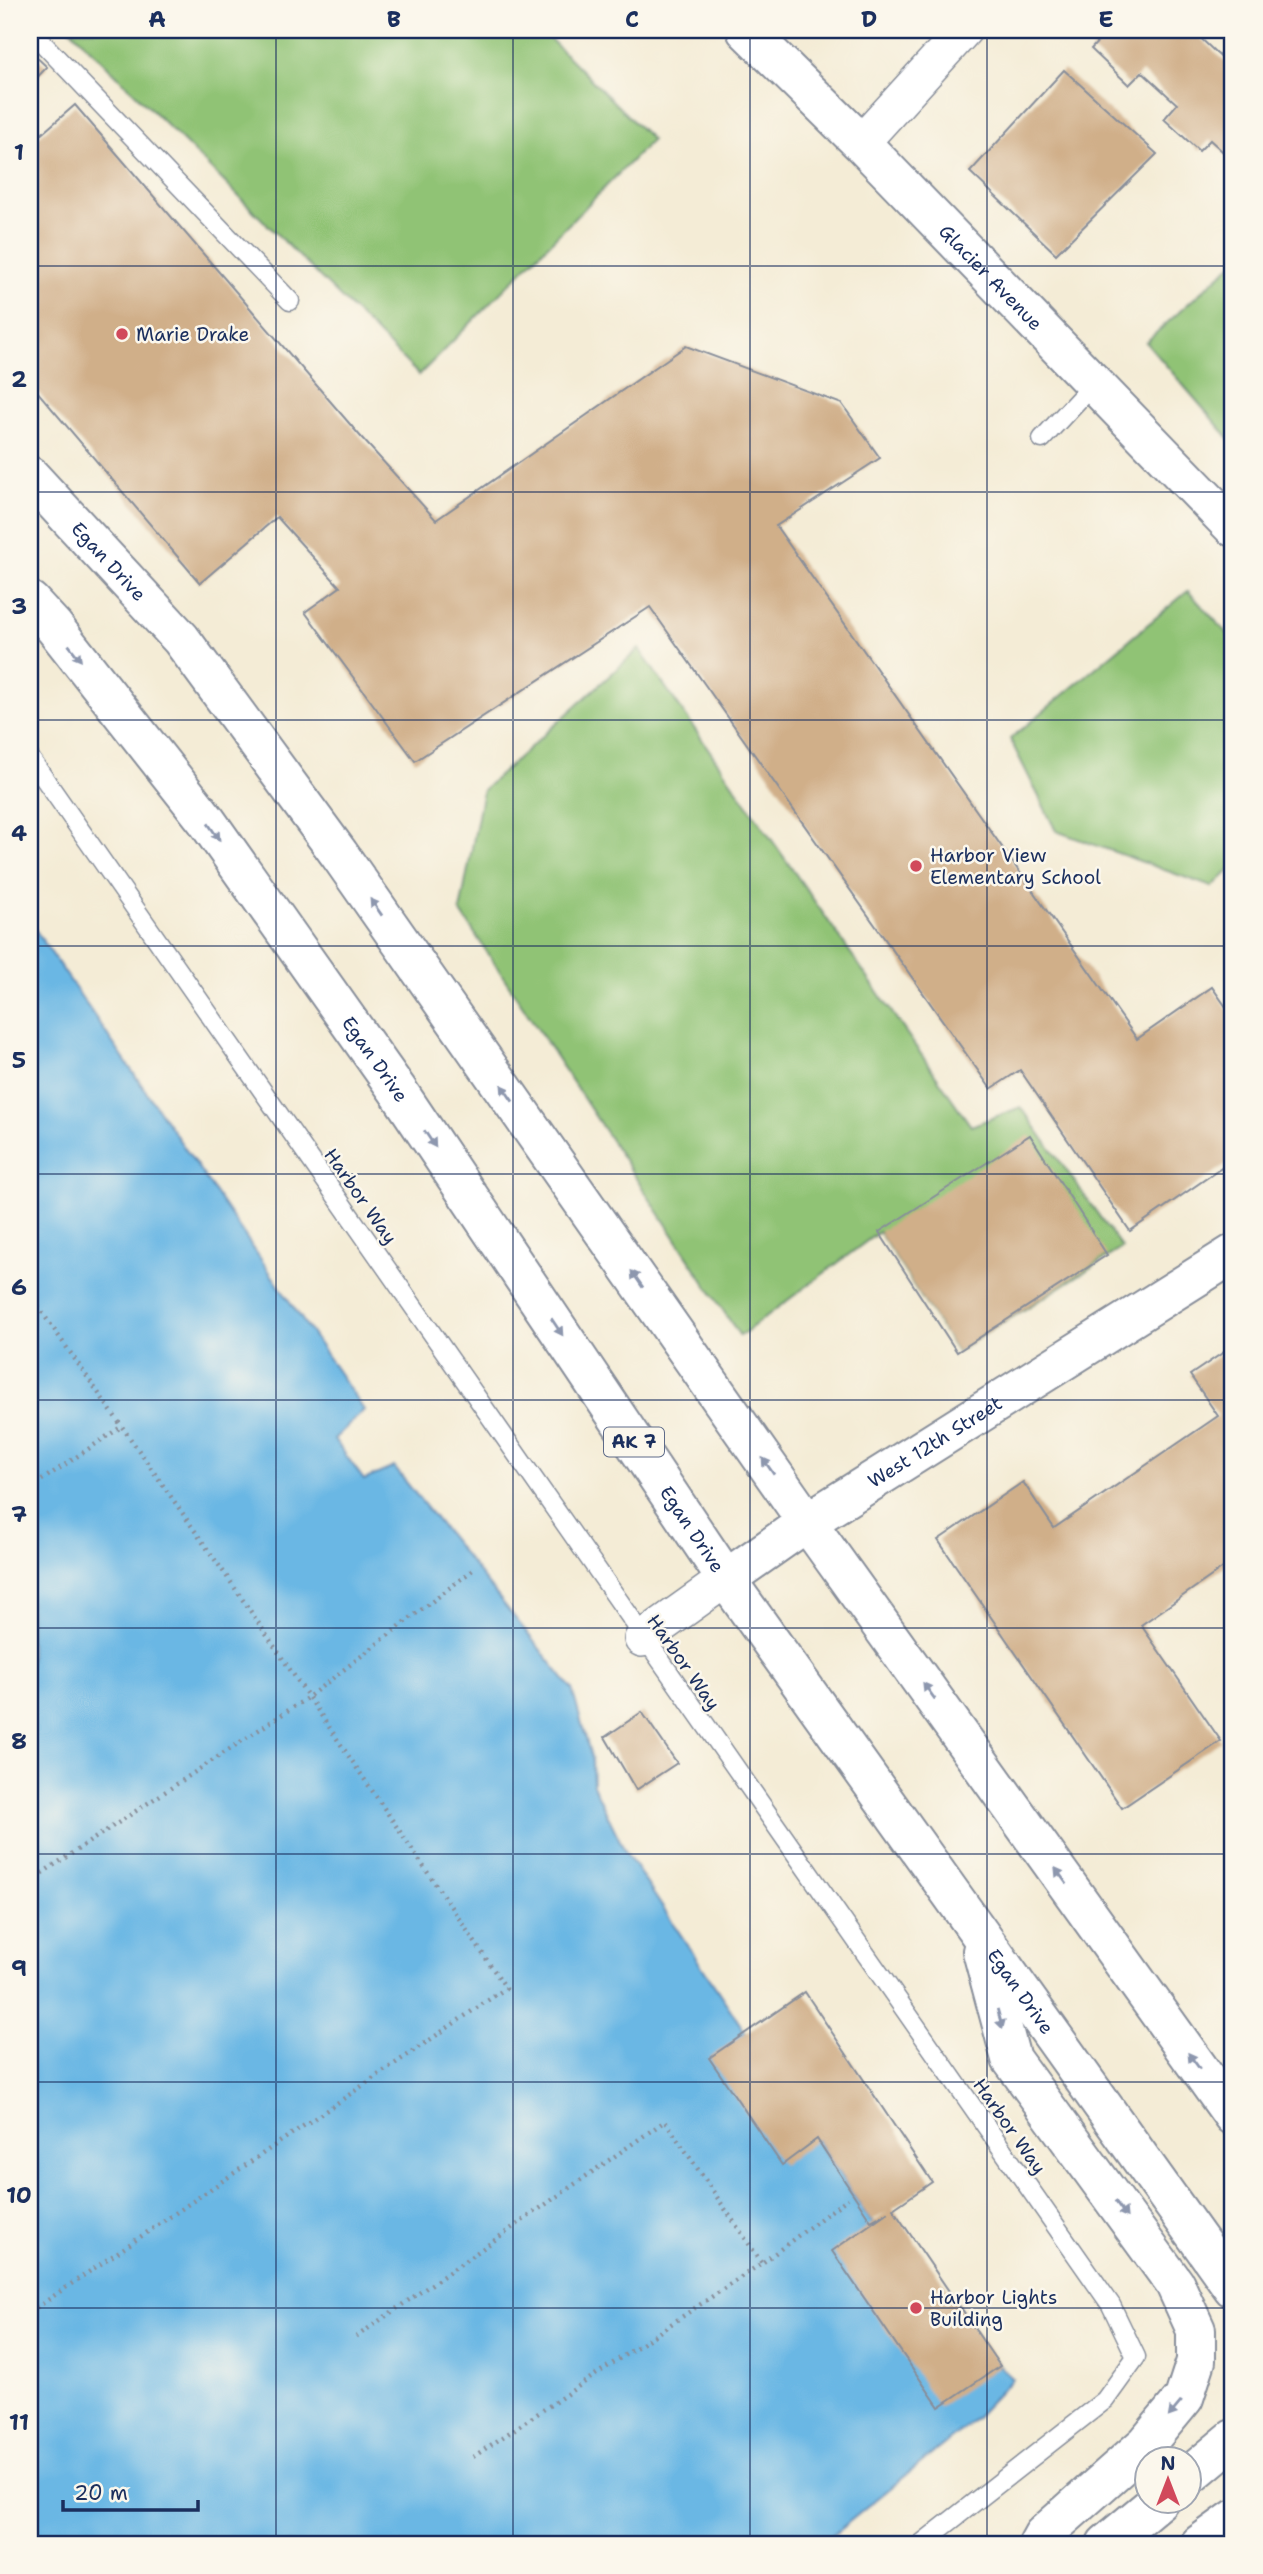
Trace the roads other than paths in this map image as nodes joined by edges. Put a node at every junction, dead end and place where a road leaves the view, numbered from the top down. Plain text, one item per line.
1 (30, 30) edge
2 (746, 30) edge
3 (964, 30) edge
4 (861, 143) junction
5 (290, 301) dead end
6 (1093, 384) junction
7 (1042, 439) dead end
8 (30, 476) edge
9 (1233, 527) edge
10 (30, 601) edge
11 (30, 758) edge
12 (1233, 1254) edge
13 (807, 1522) junction
14 (726, 1579) junction
15 (642, 1639) junction
16 (976, 1929) junction
17 (1233, 2116) edge
18 (1233, 2288) edge
19 (1233, 2439) edge
20 (1204, 2463) edge
21 (1143, 2514) edge
22 (1233, 2519) edge
23 (921, 2544) edge
24 (1038, 2544) edge
25 (1106, 2544) edge
26 (1200, 2544) edge

1 - 5 lane
2 - 4 main road, Glacier Avenue
3 - 4 street
4 - 6 main road, Glacier Avenue
6 - 7 lane
6 - 9 main road, Glacier Avenue
13 -> 8 main road, Egan Drive
10 -> 14 main road, Egan Drive / AK 7
11 - 15 lane, Harbor Way
12 - 13 main road, West 12th Street
13 - 14 main road, West 12th Street
17 -> 13 main road, Egan Drive
14 - 15 street, West 12th Street
14 - 16 main road, Egan Drive / AK 7
15 - 23 lane, Harbor Way
16 - 18 main road, Egan Drive / AK 7
16 -> 24 main road
19 - 20 main road
21 - 25 main road
22 - 26 main road

